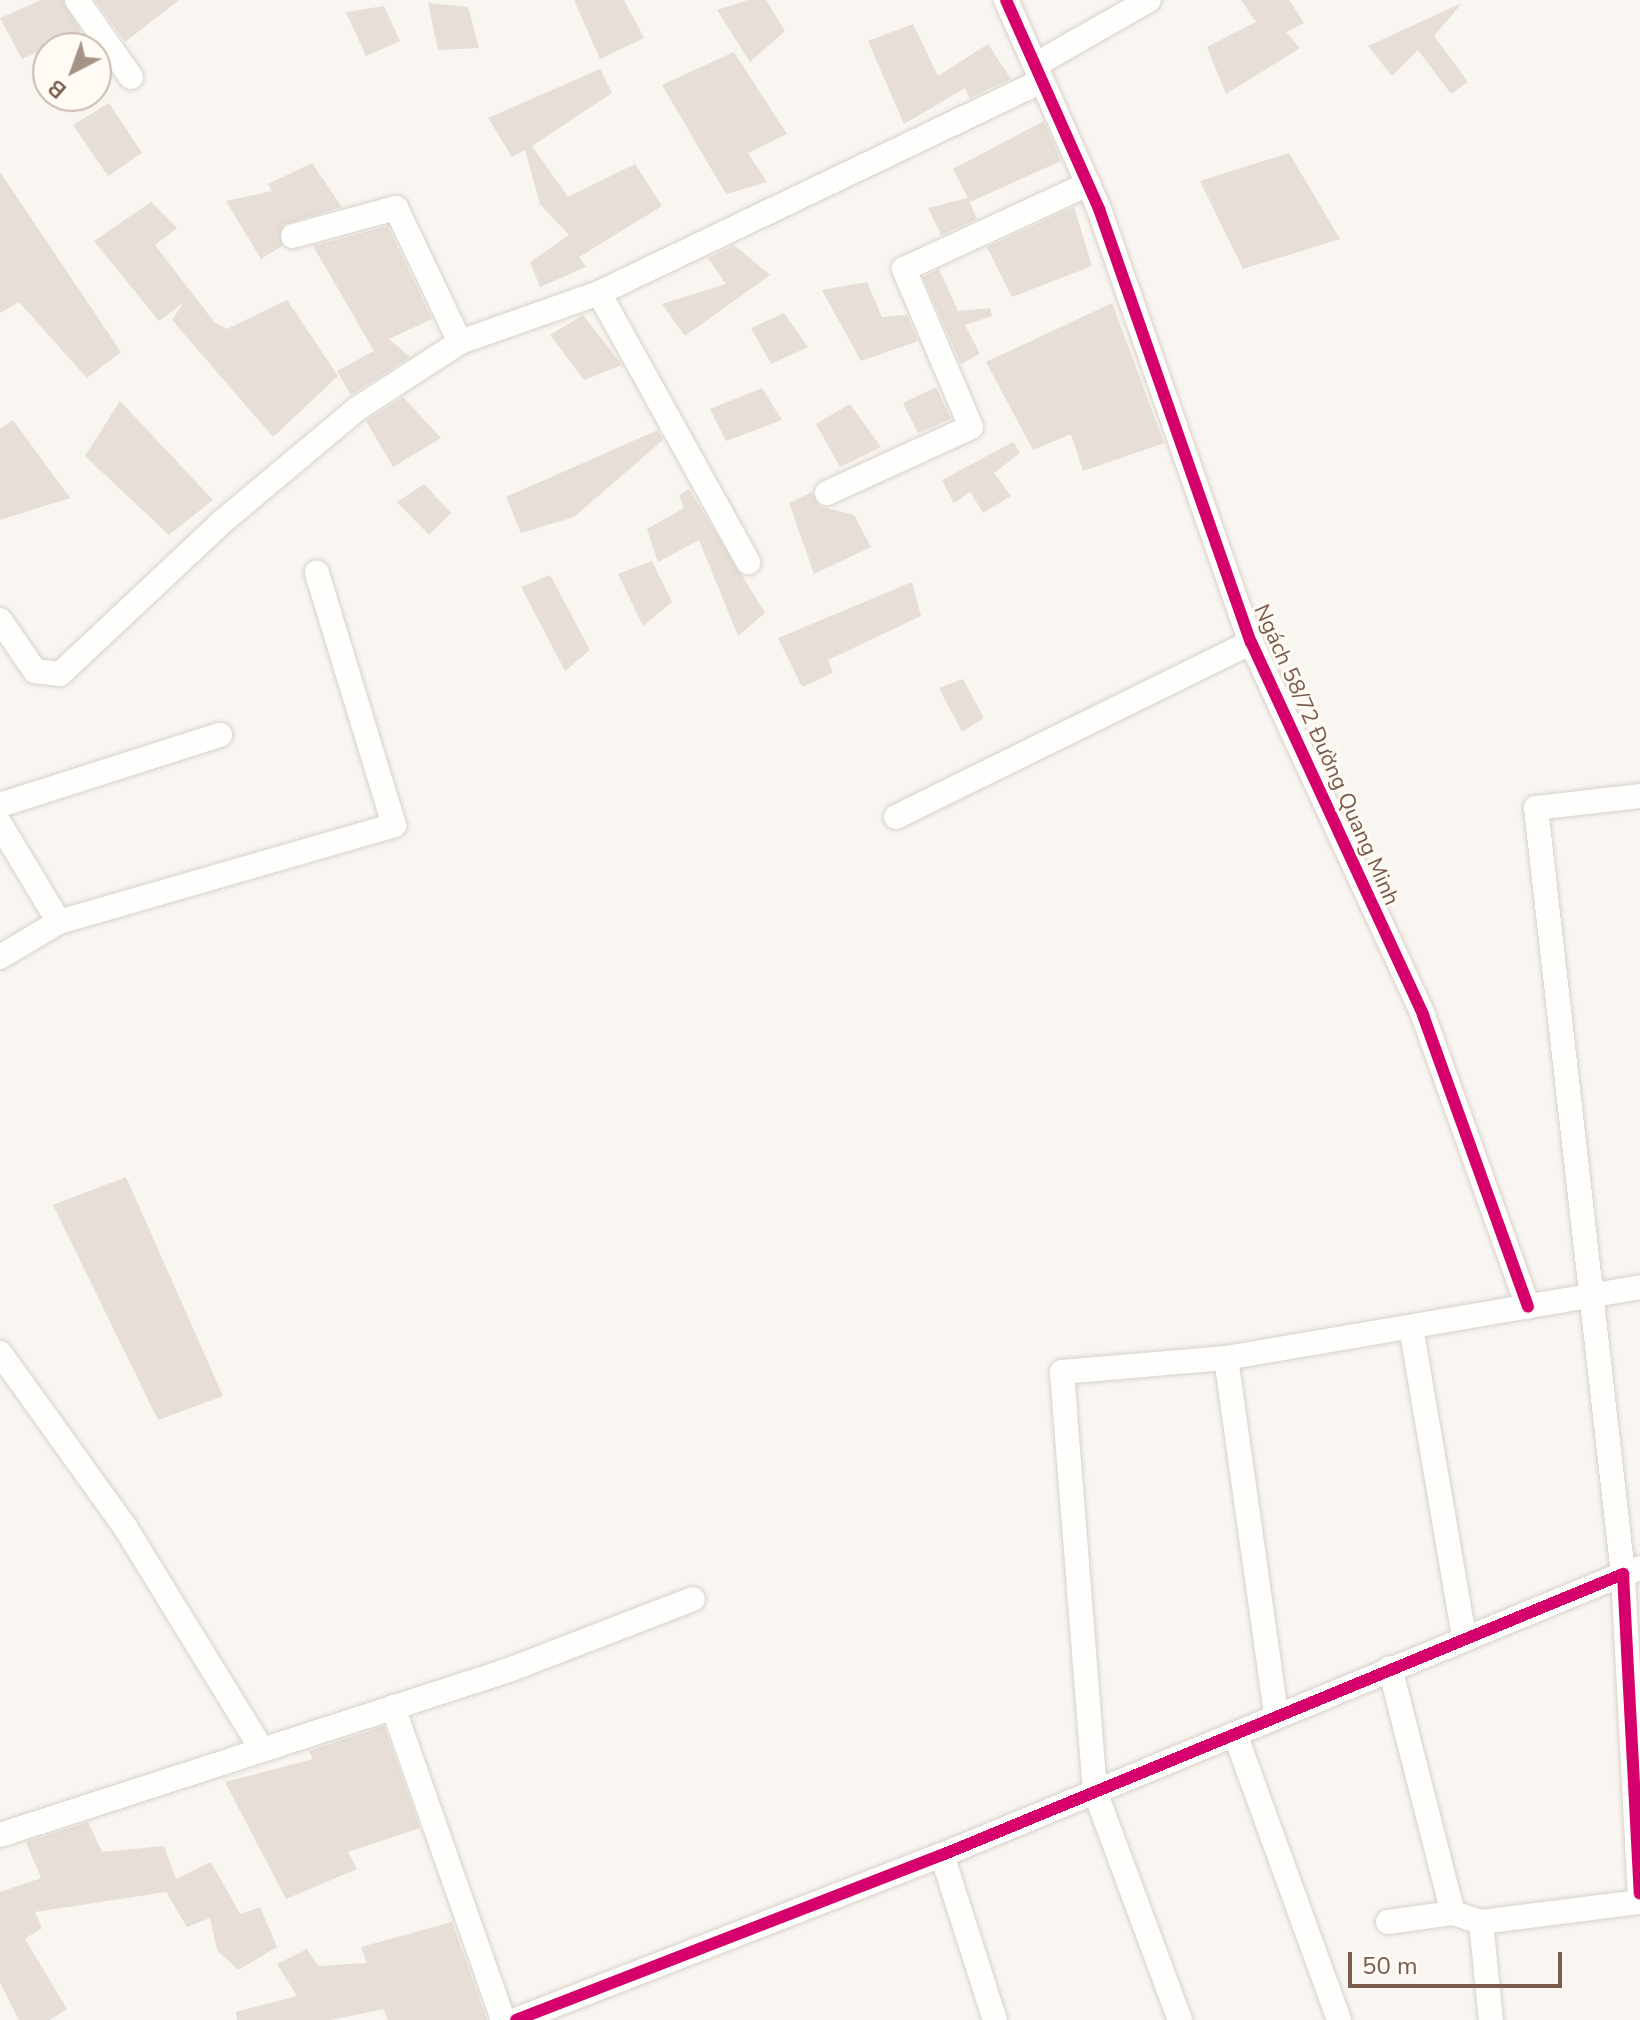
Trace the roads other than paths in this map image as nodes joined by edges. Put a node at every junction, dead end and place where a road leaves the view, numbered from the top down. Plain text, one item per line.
1 (77, 0) edge
2 (1006, 0) edge
3 (1149, 0) edge
4 (1038, 73) junction
5 (131, 77) dead end
6 (1088, 184) junction
7 (293, 236) dead end
8 (599, 293) junction
9 (460, 342) junction
10 (827, 493) dead end
11 (748, 562) dead end
12 (317, 573) dead end
13 (0, 620) edge
14 (1251, 642) junction
15 (220, 735) dead end
16 (1640, 796) edge
17 (0, 805) edge
18 (896, 817) dead end
19 (0, 824) edge
20 (59, 922) junction
21 (0, 957) edge
22 (1640, 1287) edge
23 (1594, 1296) junction
24 (1528, 1307) junction
25 (1411, 1327) junction
26 (0, 1353) edge
27 (1226, 1358) junction
28 (1632, 1571) edge
29 (693, 1599) dead end
30 (1464, 1638) junction
31 (1390, 1668) junction
32 (393, 1707) junction
33 (1276, 1715) junction
34 (1235, 1734) junction
35 (261, 1748) junction
36 (1095, 1792) junction
37 (0, 1835) edge
38 (942, 1855) junction
39 (1640, 1894) edge
40 (1640, 1902) edge
41 (1453, 1913) junction
42 (1388, 1922) dead end
43 (1481, 1922) junction
44 (503, 2020) edge
45 (516, 2020) edge
46 (995, 2020) edge
47 (1180, 2020) edge
48 (1339, 2020) edge
49 (1491, 2020) edge

1 - 5 street
2 - 4 street, Ngách 58/72 Đường Quang Minh
3 - 4 street
4 - 6 street, Ngách 58/72 Đường Quang Minh
4 - 8 street
6 - 10 street
6 - 14 street, Ngách 58/72 Đường Quang Minh
7 - 9 street
8 - 9 street
8 - 11 street
9 - 13 street
12 - 20 street
14 - 18 street
14 - 24 street, Ngách 58/72 Đường Quang Minh
15 - 17 street
16 - 23 street
19 - 20 street
20 - 21 street
22 - 23 street
23 - 24 street
23 - 28 street
24 - 25 street
25 - 27 street
25 - 30 street
26 - 35 street
27 - 33 street
27 - 36 street
28 - 30 street
28 - 39 street
29 - 32 street
30 - 31 street
31 - 33 street
31 - 41 street
32 - 35 street
32 - 44 street
33 - 34 street
34 - 36 street
34 - 48 street
35 - 37 street
36 - 38 street
36 - 47 street
38 - 45 street
38 - 46 street
40 - 43 street
41 - 42 street
41 - 43 street
43 - 49 street

